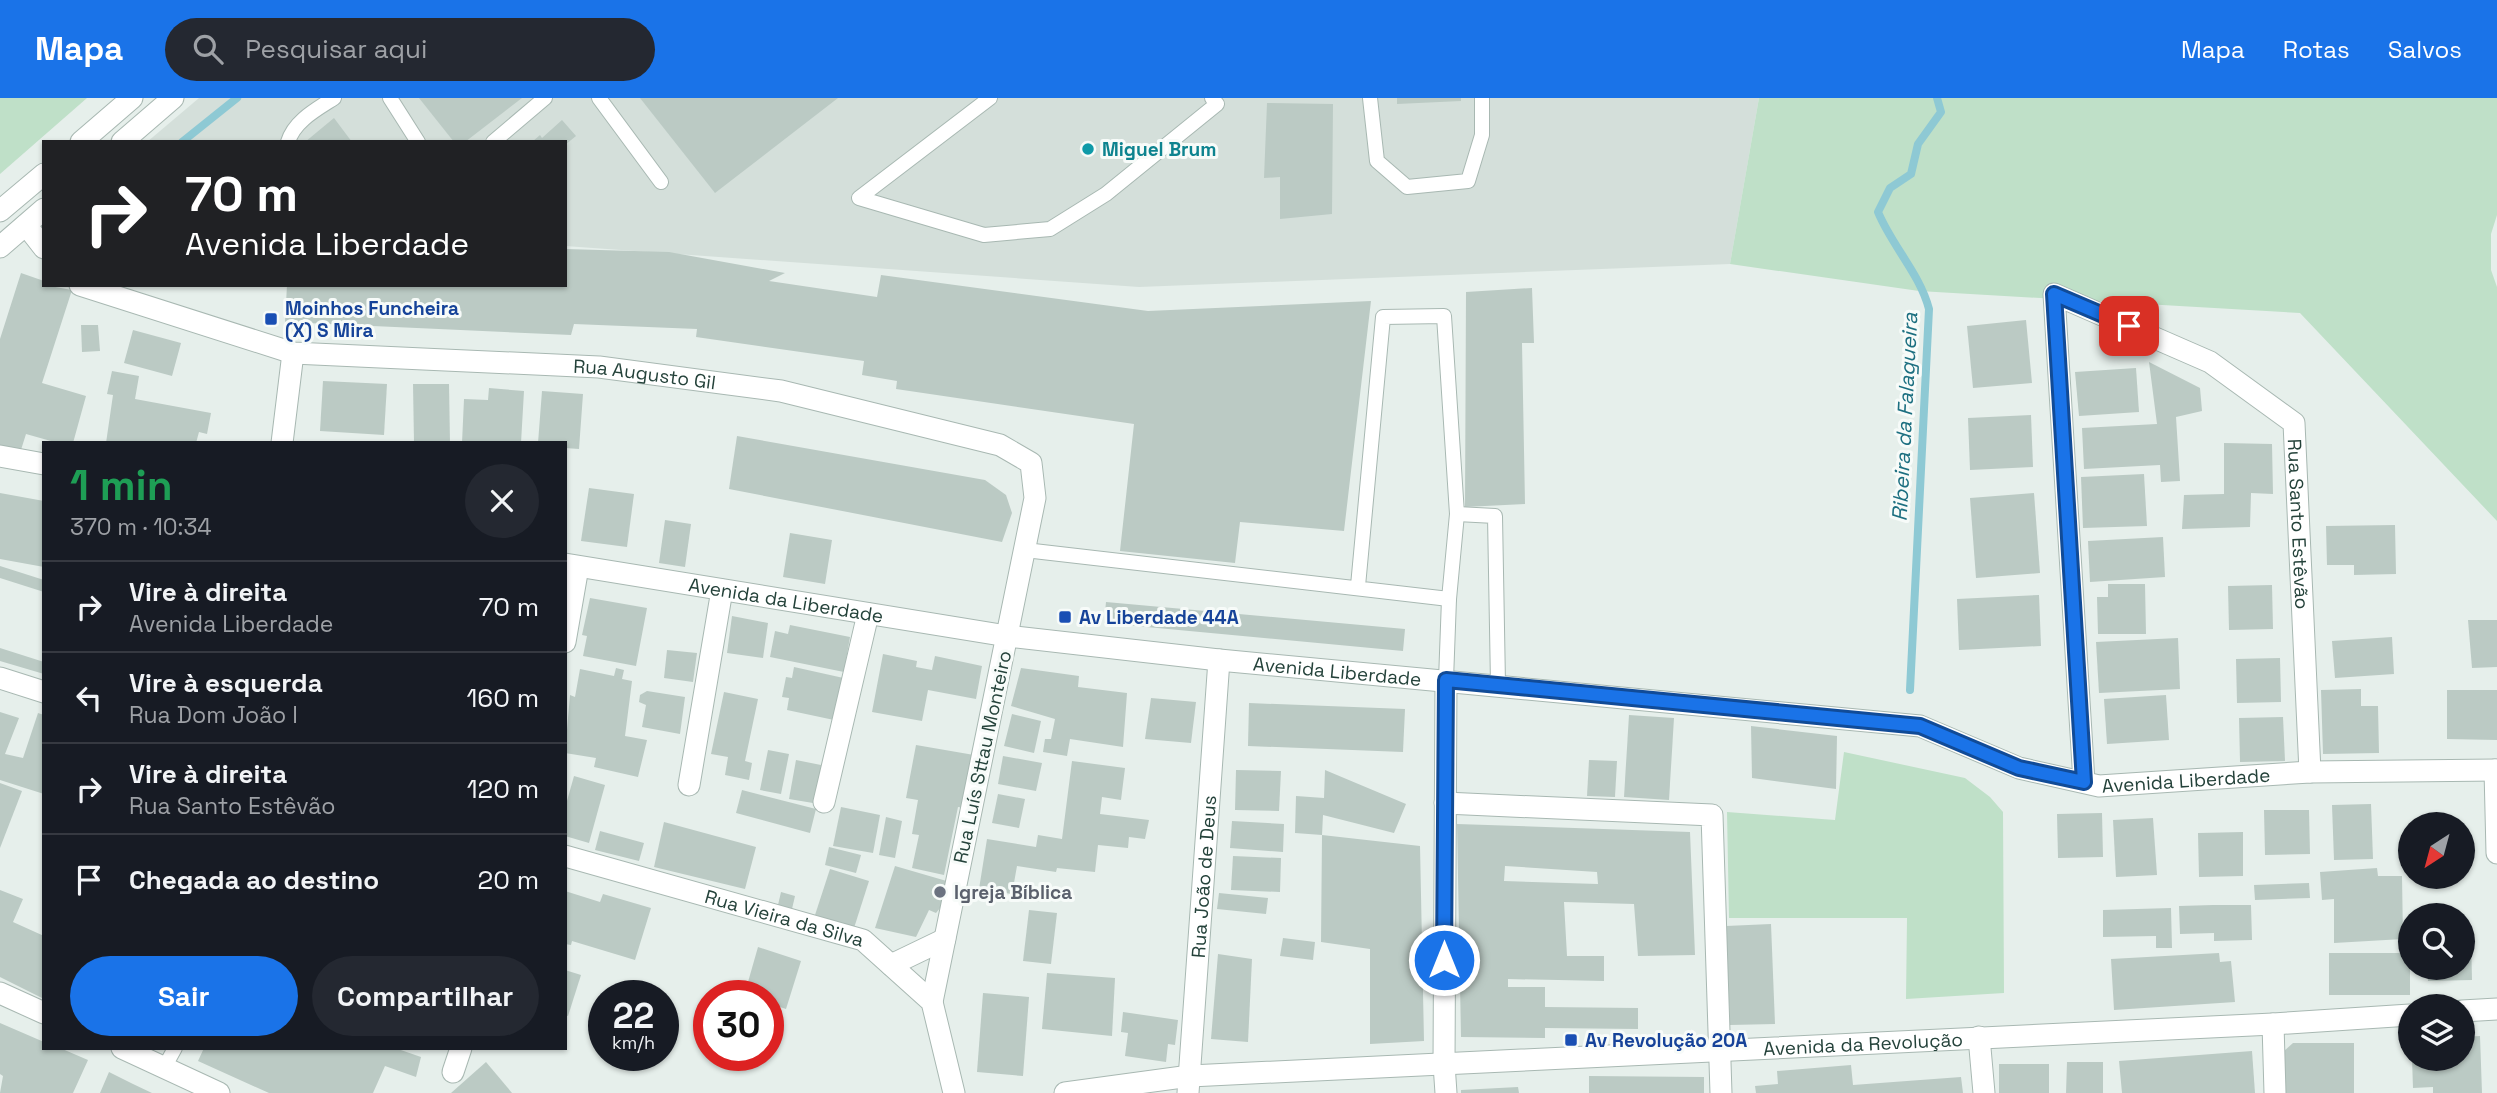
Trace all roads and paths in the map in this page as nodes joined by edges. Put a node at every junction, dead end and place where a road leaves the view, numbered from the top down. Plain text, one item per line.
1 (132, 98) edge
2 (173, 98) edge
3 (334, 98) edge
4 (390, 98) edge
5 (545, 98) edge
6 (599, 98) edge
7 (990, 98) edge
8 (1212, 98) edge
9 (1370, 98) edge
10 (1482, 98) edge
11 (83, 140) edge
12 (124, 140) edge
13 (289, 140) edge
14 (417, 140) edge
15 (495, 140) edge
16 (42, 176) edge
17 (661, 182) dead end
18 (0, 211) edge
19 (42, 211) edge
20 (26, 225) junction
21 (42, 245) edge
22 (0, 247) edge
23 (86, 287) edge
24 (293, 353) junction
25 (282, 441) edge
26 (0, 456) edge
27 (42, 464) edge
28 (1457, 513) junction
29 (1025, 550) junction
30 (572, 565) edge
31 (1358, 586) junction
32 (722, 590) junction
33 (1449, 599) junction
34 (867, 614) junction
35 (567, 620) edge
36 (1007, 636) junction
37 (1219, 660) junction
38 (0, 678) edge
39 (1446, 680) junction
40 (1498, 684) junction
41 (42, 691) edge
42 (2496, 770) edge
43 (2310, 772) junction
44 (2084, 782) junction
45 (689, 785) dead end
46 (824, 802) dead end
47 (1445, 803) junction
48 (2497, 853) edge
49 (567, 857) edge
50 (945, 939) junction
51 (891, 965) junction
52 (0, 993) edge
53 (932, 1002) junction
54 (2497, 1009) edge
55 (2475, 1010) edge
56 (42, 1012) edge
57 (2398, 1016) edge
58 (2273, 1024) junction
59 (1979, 1037) junction
60 (126, 1050) edge
61 (174, 1050) edge
62 (460, 1050) edge
63 (1719, 1052) junction
64 (1444, 1064) junction
65 (164, 1068) junction
66 (453, 1072) dead end
67 (1189, 1085) edge
68 (959, 1092) edge
69 (219, 1093) edge
70 (1065, 1093) edge
71 (1446, 1093) edge
72 (1721, 1093) edge
73 (1984, 1093) edge
74 (2275, 1093) edge

1 - 11 street
2 - 12 street
3 - 13 lane
4 - 14 lane
5 - 15 lane
6 - 17 lane
7 - 8 lane
9 - 10 lane
16 - 18 street
19 - 20 street
20 - 21 street
20 - 22 street
23 - 24 street, Rua Augusto Gil
24 - 25 street
24 - 29 street, Rua Augusto Gil
26 - 27 street
28 - 31 lane
28 - 33 lane
28 - 40 lane
29 - 31 lane
29 - 36 street, Rua Augusto Gil
30 - 32 street, Avenida da Liberdade
30 - 35 street
31 - 33 lane
32 - 34 street, Avenida da Liberdade
32 - 45 street
33 - 39 lane
34 - 36 street, Avenida da Liberdade
34 - 46 street
36 - 37 street, Avenida Liberdade
36 - 50 street, Rua Luís Sttau Monteiro
37 - 39 street, Avenida Liberdade
37 - 67 street, Rua João de Deus
38 - 41 street
39 - 40 street, Avenida Liberdade
39 - 47 street
40 - 44 street, Avenida Liberdade
42 - 43 street, Avenida Liberdade
42 - 48 street
43 - 44 street, Avenida Liberdade
43 - 44 street, Rua Santo Estêvão
47 - 63 street
47 - 64 street
49 - 51 street, Rua Vieira da Silva
50 - 51 street
50 - 53 street, Rua Luís Sttau Monteiro
51 - 53 street, Rua Vieira da Silva
52 - 56 street
53 - 68 street
54 - 55 street
57 - 58 street, Avenida da Revolução
58 - 59 street, Avenida da Revolução
58 - 74 street
59 - 63 street, Avenida da Revolução
59 - 73 street
60 - 65 street
61 - 65 lane
62 - 66 street
63 - 64 street, Avenida da Revolução
63 - 72 street
64 - 67 street, Avenida da Revolução
64 - 71 street
65 - 69 street
67 - 70 street, Avenida da Revolução

